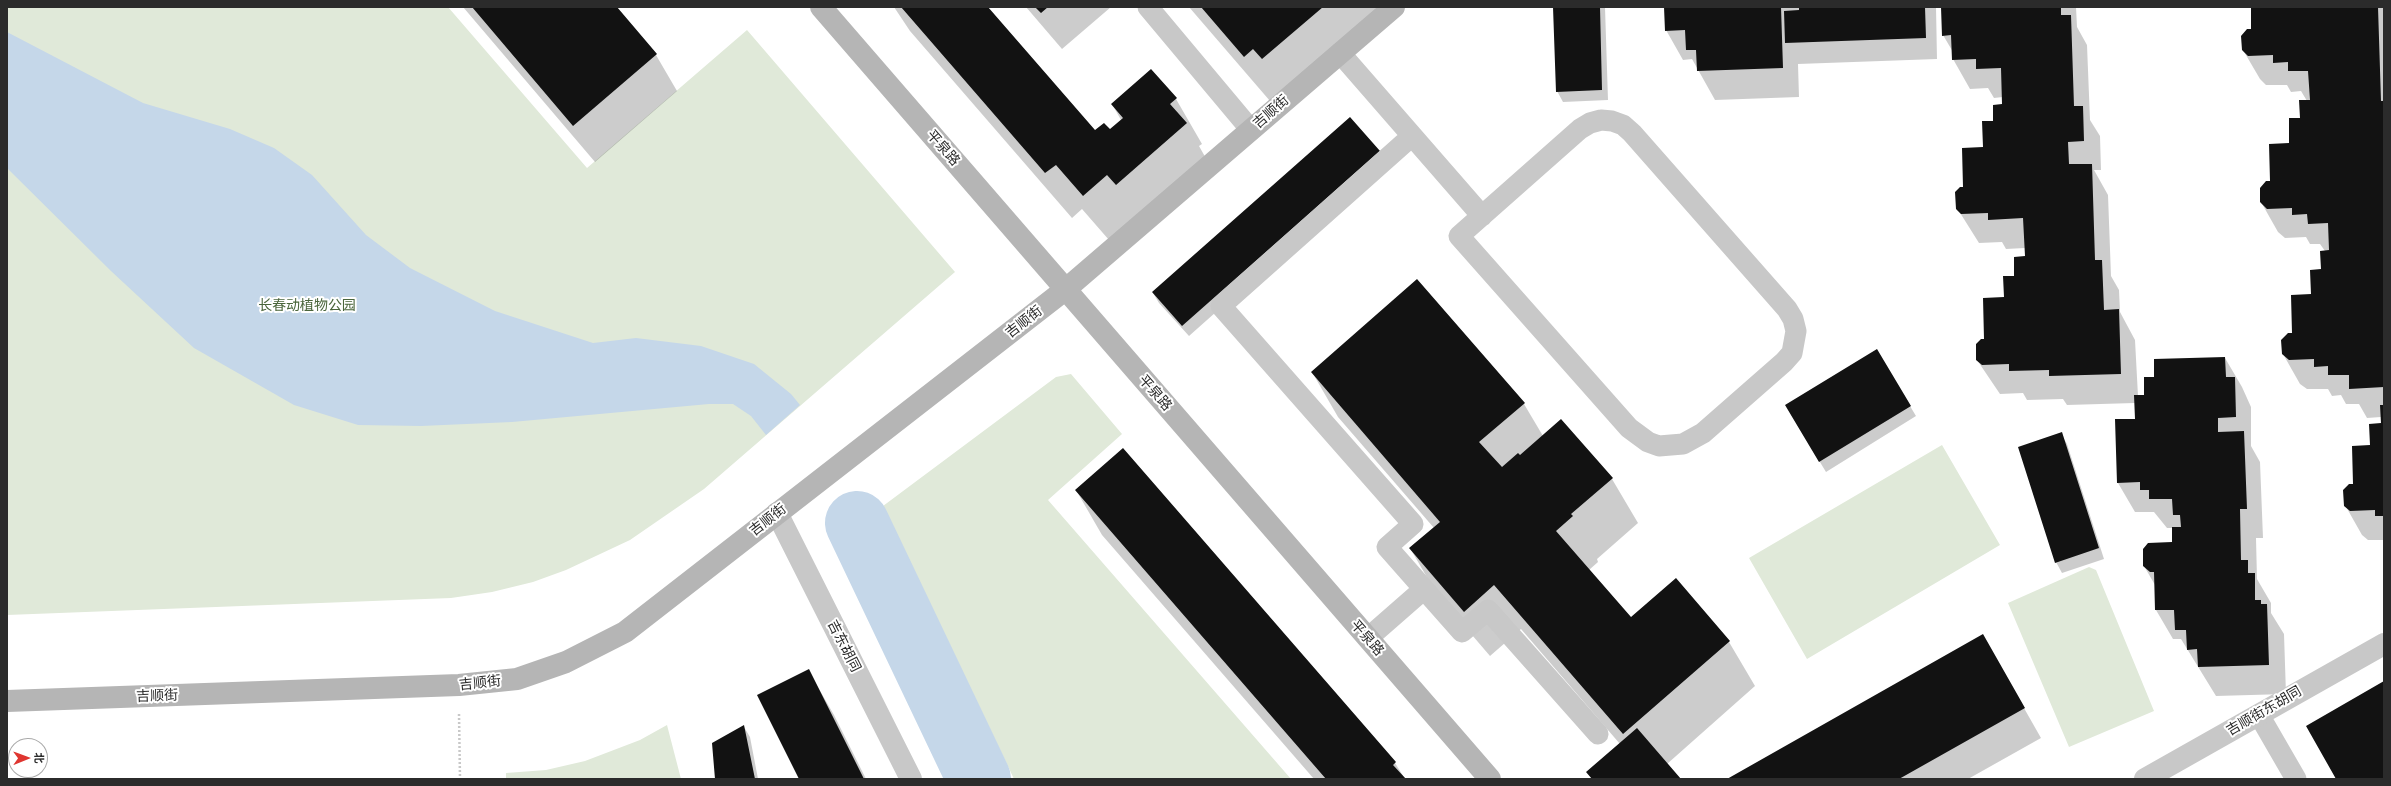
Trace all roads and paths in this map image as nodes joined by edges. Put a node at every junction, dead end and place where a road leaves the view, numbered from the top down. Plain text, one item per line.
1 (821, 7) edge
2 (1148, 7) edge
3 (1394, 7) edge
4 (1340, 53) junction
5 (1251, 130) junction
6 (1412, 136) junction
7 (1482, 216) junction
8 (1066, 289) junction
9 (777, 513) junction
10 (1424, 589) junction
11 (1368, 638) junction
12 (2384, 644) edge
13 (459, 686) junction
14 (7, 700) edge
15 (2258, 714) junction
16 (1598, 734) dead end
17 (460, 779) edge
18 (911, 779) edge
19 (1490, 779) edge
20 (2145, 779) edge
21 (2296, 779) edge

1 - 8 main road, 平泉路
2 - 5 lane
3 - 4 main road, 吉顺街
4 - 5 main road, 吉顺街
4 - 6 lane
5 - 8 main road, 吉顺街
6 - 7 lane
6 - 10 lane
7 - 7 lane
8 - 9 main road, 吉顺街
8 - 11 main road, 平泉路
9 - 13 main road, 吉顺街
9 - 18 street, 吉东胡同
10 - 11 lane
10 - 16 lane
11 - 19 main road, 平泉路
12 - 15 street, 吉顺街东胡同
13 - 14 main road, 吉顺街
13 - 17 path
15 - 20 street, 吉顺街东胡同
15 - 21 lane

